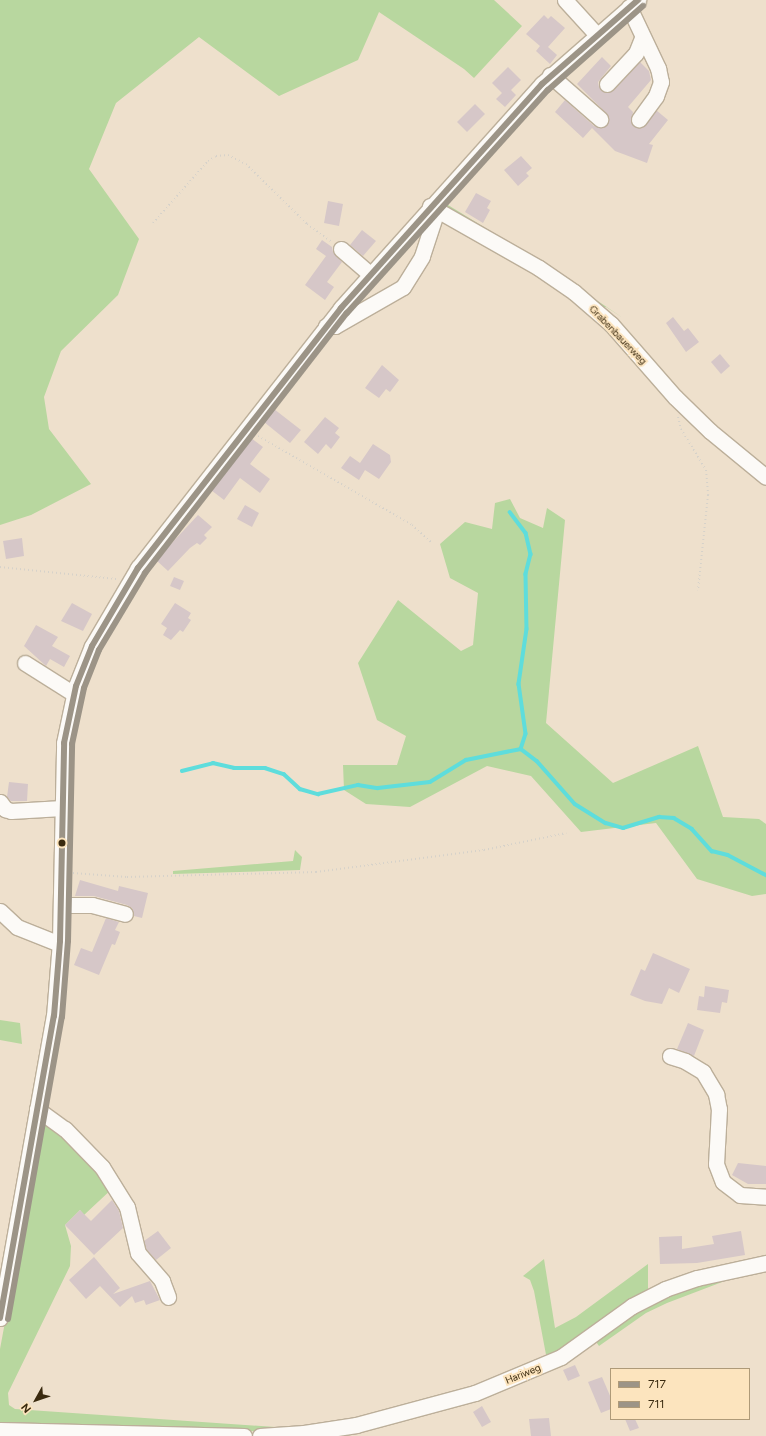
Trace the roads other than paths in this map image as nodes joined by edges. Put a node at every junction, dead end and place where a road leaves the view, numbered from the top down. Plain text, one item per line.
1 (565, 0) edge
2 (634, 3) edge
3 (596, 34) junction
4 (642, 38) junction
5 (550, 75) junction
6 (607, 84) dead end
7 (600, 119) dead end
8 (639, 119) dead end
9 (434, 208) junction
10 (341, 249) road end
11 (370, 274) junction
12 (326, 326) junction
13 (766, 477) edge
14 (25, 663) dead end
15 (74, 694) junction
16 (0, 802) edge
17 (62, 808) junction
18 (60, 905) junction
19 (0, 911) edge
20 (125, 914) dead end
21 (60, 944) junction
22 (670, 1056) dead end
23 (38, 1109) junction
24 (766, 1197) edge
25 (766, 1263) edge
26 (168, 1297) dead end
27 (0, 1318) edge
28 (0, 1430) edge
29 (233, 1436) edge
30 (244, 1436) edge
31 (260, 1436) edge

1 - 3 street
2 - 3 street
2 - 4 street
3 - 5 street
4 - 6 street
4 - 8 street
5 - 7 street
5 - 9 street
9 - 11 street
9 - 12 street
9 - 13 street, Grabenbauerweg
10 - 11 street
11 - 12 street
12 - 15 street
14 - 15 street
15 - 17 street
16 - 17 street
17 - 18 street
18 - 20 street
18 - 21 street
19 - 21 street
21 - 23 street
22 - 24 street
23 - 26 street
23 - 27 street
25 - 31 street, Hariweg
28 - 29 street
29 - 30 street

